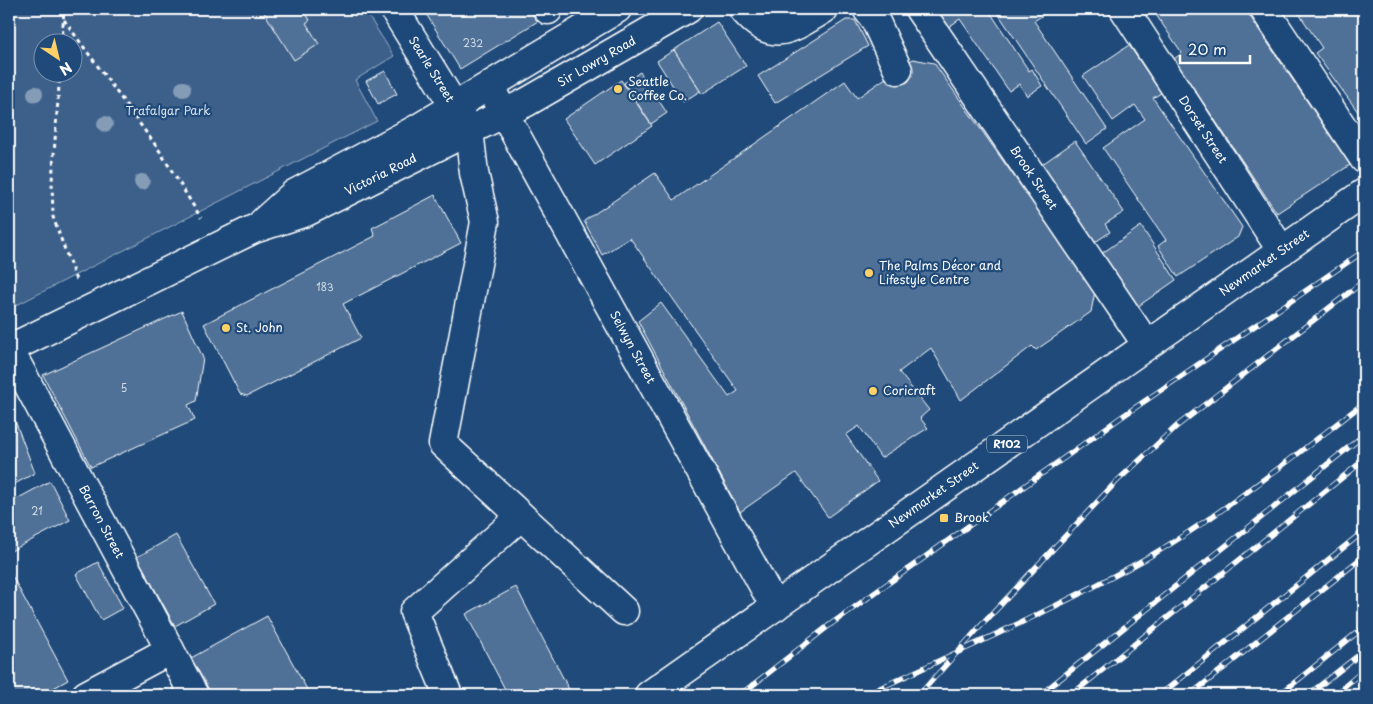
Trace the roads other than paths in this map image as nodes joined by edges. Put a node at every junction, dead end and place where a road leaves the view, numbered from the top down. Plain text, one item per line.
1 (394, 9) edge
2 (617, 9) edge
3 (688, 9) edge
4 (743, 9) edge
5 (824, 9) edge
6 (867, 9) edge
7 (919, 9) edge
8 (1124, 9) edge
9 (1264, 9) edge
10 (898, 70) dead end
11 (489, 86) junction
12 (455, 106) junction
13 (504, 113) junction
14 (469, 130) junction
15 (1364, 159) edge
16 (1364, 193) edge
17 (254, 229) junction
18 (1282, 251) junction
19 (1147, 345) junction
20 (9, 349) edge
21 (521, 516) junction
22 (775, 607) junction
23 (624, 611) dead end
24 (170, 650) junction
25 (86, 695) edge
26 (194, 695) edge
27 (448, 695) edge
28 (649, 695) edge

1 - 12 street, Searle Street
2 - 11 street
3 - 13 street, Sir Lowry Road
4 - 5 street
6 - 10 street
7 - 19 street, Brook Street
8 - 18 street, Dorset Street
9 - 15 street
11 - 12 street
11 - 13 street, Selwyn Street
12 - 14 street, Searle Street
12 - 17 street, Victoria Road
13 - 14 street, Victoria Road
13 - 22 street, Selwyn Street
14 - 17 street, Victoria Road
14 - 21 street
16 - 18 street, Newmarket Street / R102
17 - 20 street, Victoria Road
18 - 19 street, Newmarket Street / R102
19 - 22 street, Newmarket Street / R102
20 - 24 street, Barron Street
21 - 23 street
21 - 27 street
22 - 28 street, Newmarket Street / R102
24 - 25 street
24 - 26 street, Barron Street

